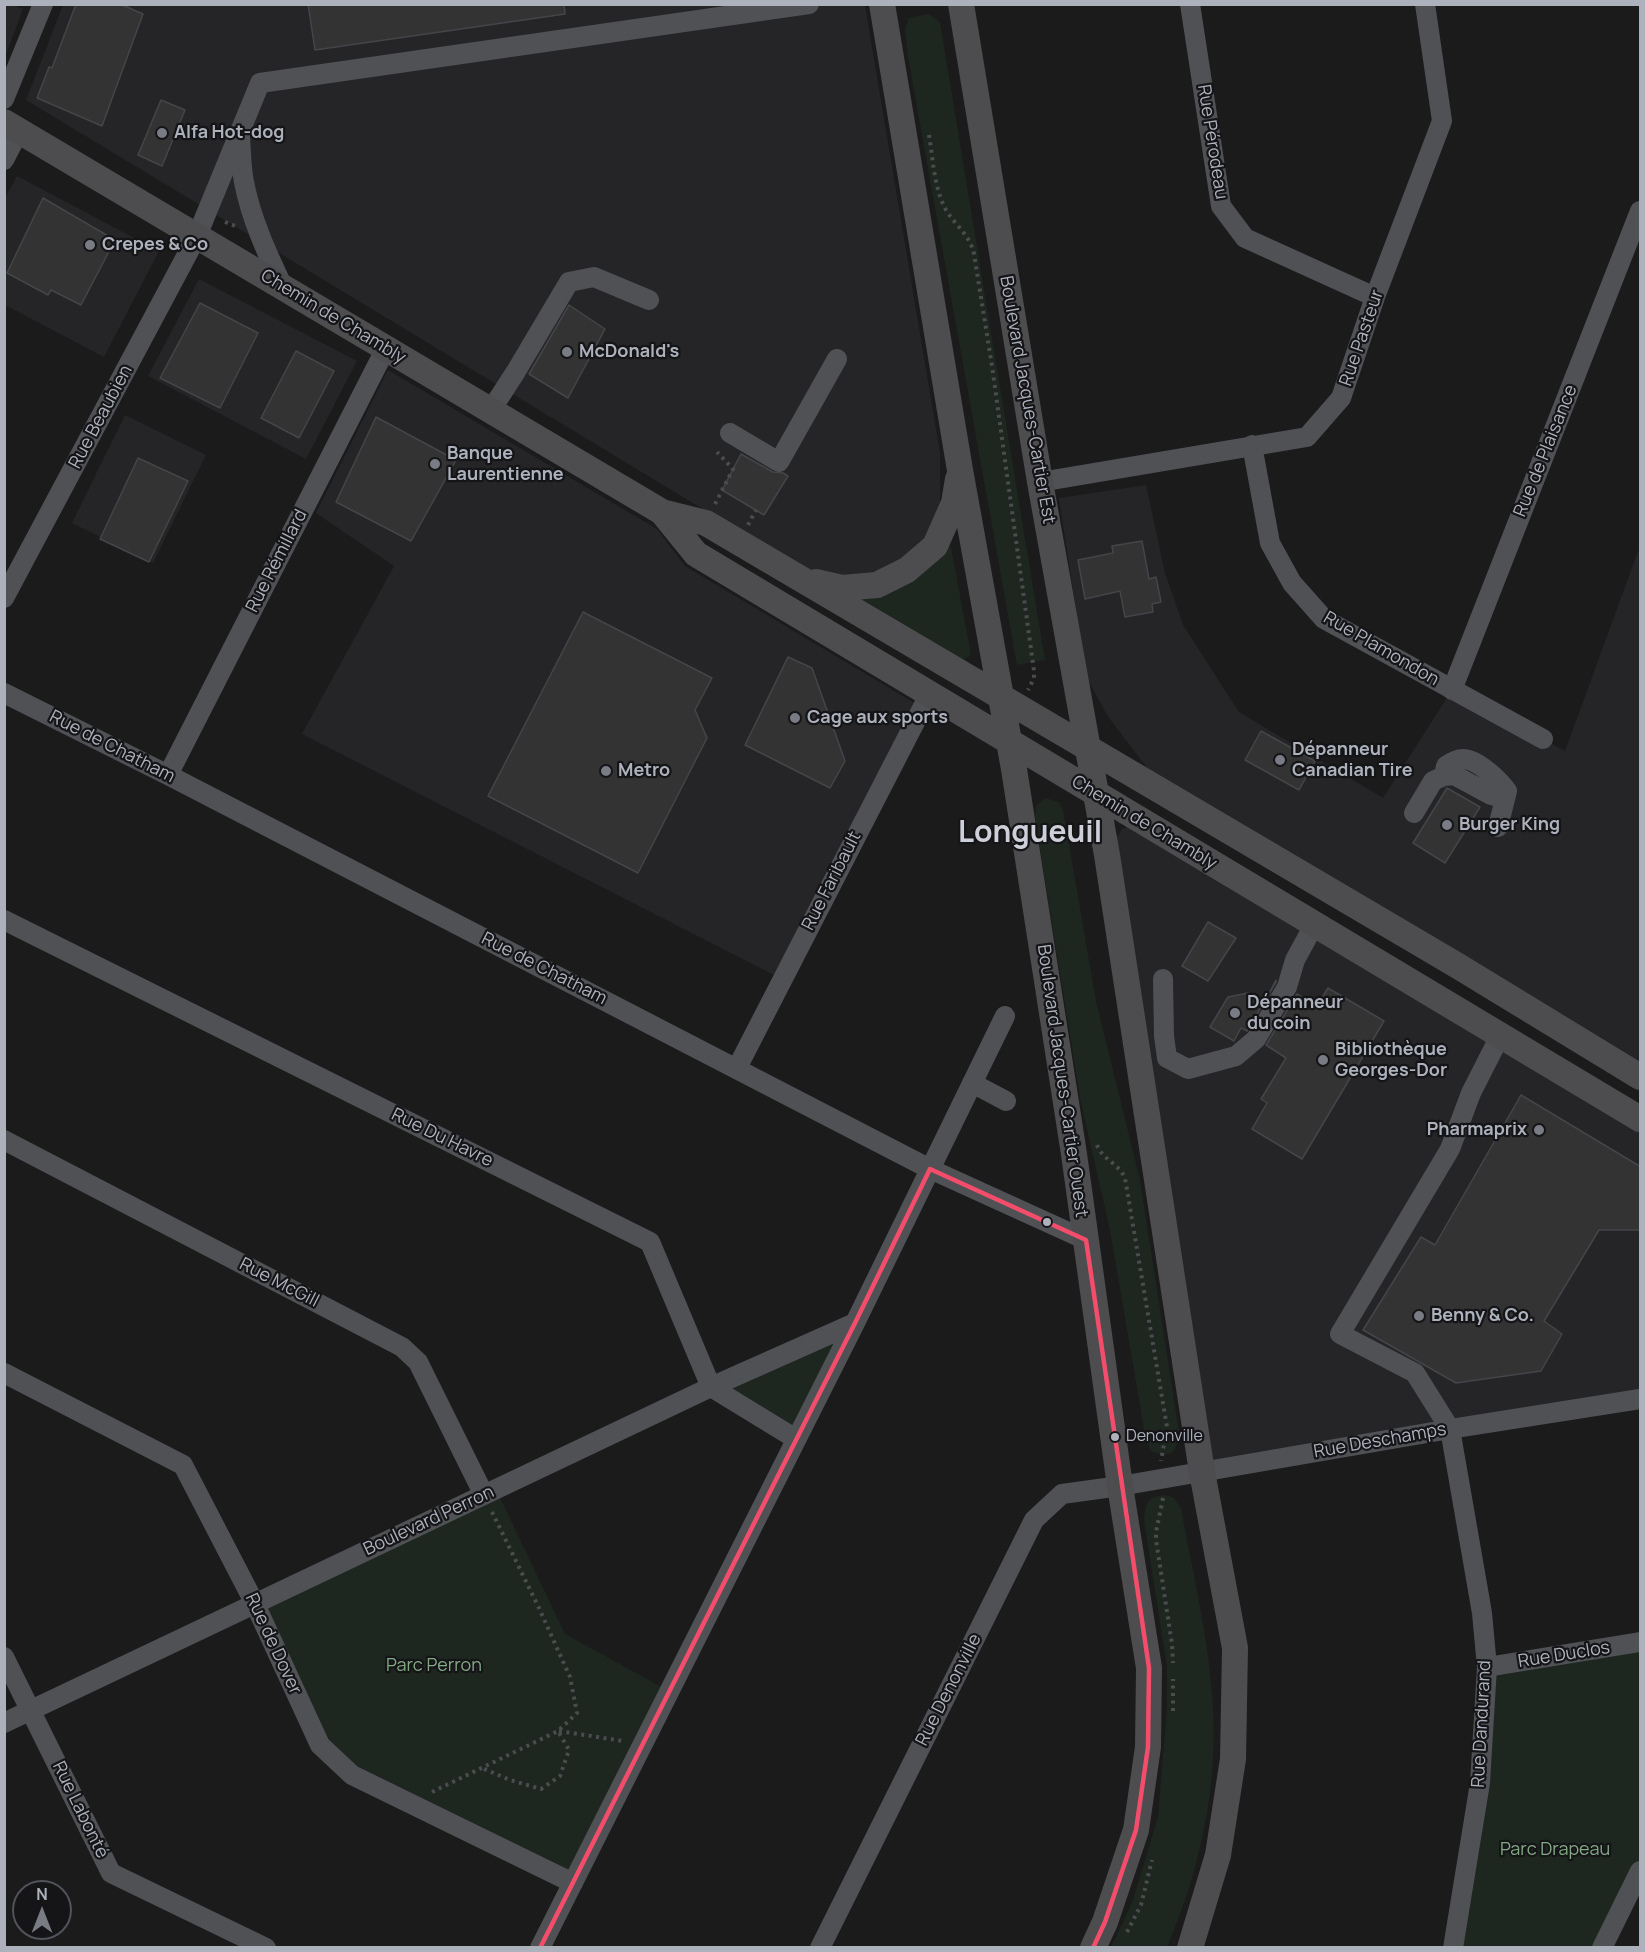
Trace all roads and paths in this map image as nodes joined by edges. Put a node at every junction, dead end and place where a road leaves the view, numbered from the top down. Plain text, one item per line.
1 (43, 4) edge
2 (809, 4) edge
3 (882, 4) edge
4 (961, 4) edge
5 (1190, 4) edge
6 (1425, 4) edge
7 (4, 99) edge
8 (12, 127) edge
9 (239, 132) junction
10 (929, 135) dead end
11 (4, 160) edge
12 (1641, 212) edge
13 (197, 236) junction
14 (283, 287) junction
15 (1375, 297) junction
16 (649, 300) dead end
17 (386, 348) junction
18 (837, 358) dead end
19 (491, 410) junction
20 (730, 433) dead end
21 (1252, 445) junction
22 (717, 452) dead end
23 (960, 470) junction
24 (1040, 482) junction
25 (662, 512) junction
26 (706, 523) junction
27 (798, 578) junction
28 (4, 598) edge
29 (1034, 671) dead end
30 (1452, 690) junction
31 (4, 693) edge
32 (929, 695) junction
33 (1000, 695) junction
34 (1542, 739) dead end
35 (1010, 743) junction
36 (1089, 748) junction
37 (168, 775) junction
38 (1096, 794) junction
39 (1414, 813) dead end
40 (1142, 822) junction
41 (1498, 827) dead end
42 (1107, 855) junction
43 (4, 920) edge
44 (1314, 925) junction
45 (1163, 979) dead end
46 (1005, 1016) dead end
47 (1500, 1036) junction
48 (737, 1068) junction
49 (1641, 1077) edge
50 (972, 1083) junction
51 (1006, 1101) dead end
52 (1641, 1119) edge
53 (4, 1140) edge
54 (930, 1169) junction
55 (1086, 1240) junction
56 (855, 1323) junction
57 (4, 1372) edge
58 (711, 1387) junction
59 (1641, 1399) edge
60 (1450, 1429) junction
61 (796, 1438) junction
62 (1202, 1472) junction
63 (1120, 1486) junction
64 (484, 1495) junction
65 (255, 1604) junction
66 (1641, 1642) edge
67 (4, 1657) edge
68 (1487, 1667) junction
69 (31, 1711) junction
70 (4, 1723) edge
71 (558, 1731) junction
72 (642, 1744) junction
73 (482, 1768) junction
74 (409, 1803) junction
75 (1641, 1871) edge
76 (573, 1883) junction
77 (266, 1947) edge
78 (540, 1947) edge
79 (820, 1947) edge
80 (1093, 1947) edge
81 (1190, 1947) edge
82 (1453, 1947) edge
83 (1602, 1947) edge

1 - 7 street
2 - 9 street, Rue Beaubien
3 - 23 main road
4 - 24 main road, Boulevard Jacques-Cartier Est
5 - 15 street, Rue Pérodeau
6 - 15 street, Rue Pasteur
8 - 11 street
8 - 13 main road, Chemin de Chambly
9 - 13 street, Rue Beaubien
9 - 14 street
10 - 29 path, Boulevard Jacques-Cartier Est
12 - 30 street, Rue de Plaisance
13 - 14 main road, Chemin de Chambly
13 - 28 street, Rue Beaubien
14 - 17 main road, Chemin de Chambly
15 - 21 street, Rue Pasteur
16 - 19 street
17 - 19 main road, Chemin de Chambly
17 - 37 street, Rue Rémillard
18 - 20 street
19 - 25 main road, Chemin de Chambly
21 - 24 street, Rue Pasteur
21 - 30 street, Rue Plamondon
22 - 26 path
23 - 27 main road
23 - 33 main road
24 - 36 main road, Boulevard Jacques-Cartier Est
25 - 26 main road, Chemin de Chambly
25 - 32 main road, Chemin de Chambly
26 - 27 main road, Chemin de Chambly
27 - 33 main road, Chemin de Chambly
30 - 34 street, Rue Plamondon
31 - 37 street, Rue de Chatham
32 - 35 main road, Chemin de Chambly
32 - 48 street, Rue Faribault
33 - 35 main road
33 - 36 main road, Chemin de Chambly
35 - 38 main road, Chemin de Chambly
35 - 55 main road, Boulevard Jacques-Cartier Ouest
36 - 38 main road, Boulevard Jacques-Cartier Est
36 - 49 main road, Chemin de Chambly
37 - 48 street, Rue de Chatham
38 - 40 main road, Chemin de Chambly
38 - 42 main road
39 - 41 street
40 - 42 main road
40 - 44 main road, Chemin de Chambly
42 - 62 main road
43 - 58 street, Rue Du Havre
44 - 45 street
44 - 47 main road, Chemin de Chambly
46 - 50 street
47 - 52 main road, Chemin de Chambly
47 - 60 street
48 - 54 street, Rue de Chatham
50 - 51 street
50 - 54 street
53 - 64 street, Rue McGill
54 - 55 street, Rue de Chatham
54 - 56 street
55 - 63 main road, Boulevard Jacques-Cartier Ouest
56 - 58 street, Boulevard Perron
56 - 61 street
57 - 65 street, Rue de Dover
58 - 61 street
58 - 64 street, Boulevard Perron
59 - 60 street, Rue Deschamps
60 - 62 street, Rue Deschamps
60 - 68 street, Rue Dandurand
61 - 72 street
62 - 63 street, Rue Deschamps
62 - 81 main road
63 - 79 street, Rue Denonville
63 - 80 main road, Boulevard Jacques-Cartier Ouest
64 - 65 street, Boulevard Perron
64 - 71 path
65 - 69 street, Boulevard Perron
65 - 74 street, Rue de Dover
66 - 68 street, Rue Duclos
67 - 69 street, Rue Labonté
68 - 82 street, Rue Dandurand
69 - 70 street, Boulevard Perron
69 - 77 street, Rue Labonté
71 - 72 path
71 - 73 path
71 - 73 path
72 - 76 street
73 - 74 path
74 - 76 street, Rue de Dover
75 - 83 street
76 - 78 street

